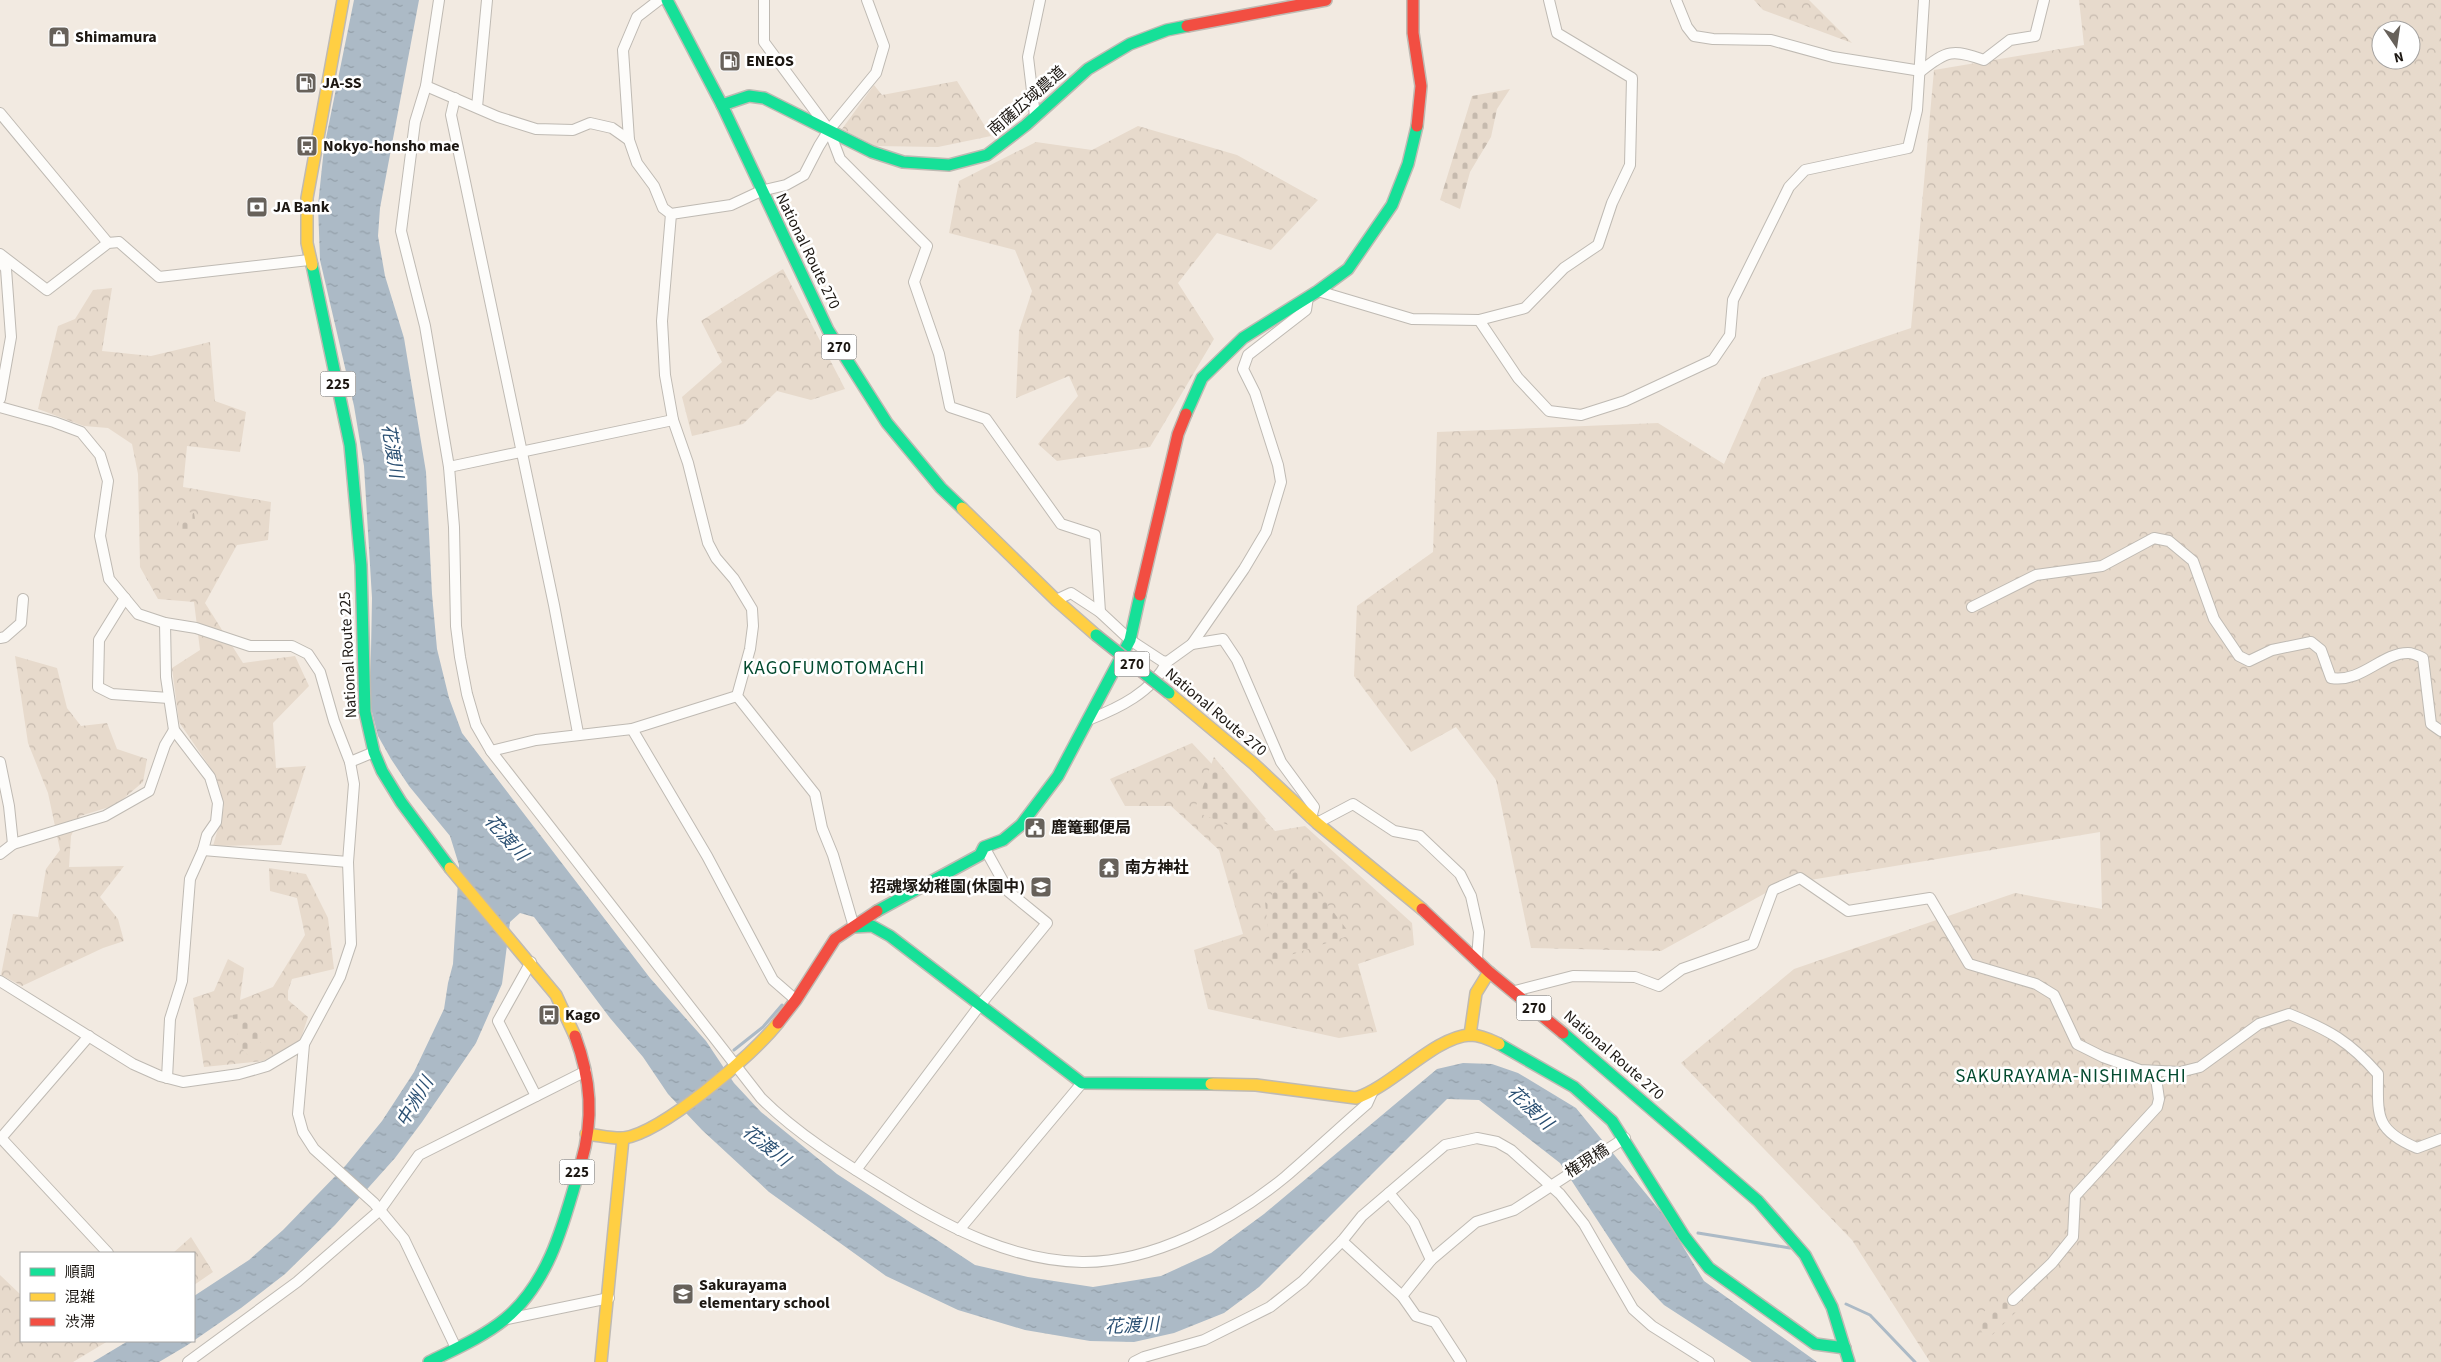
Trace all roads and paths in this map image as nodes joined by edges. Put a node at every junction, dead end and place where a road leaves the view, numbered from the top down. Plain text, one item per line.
1 (343, 0) edge
2 (439, 0) edge
3 (487, 0) edge
4 (659, 0) edge
5 (667, 0) edge
6 (764, 0) edge
7 (867, 0) edge
8 (1040, 0) edge
9 (1326, 0) edge
10 (1413, 0) edge
11 (1549, 0) edge
12 (1676, 0) edge
13 (1924, 0) edge
14 (2044, 0) edge
15 (1921, 70) junction
16 (426, 86) junction
17 (455, 98) junction
18 (722, 105) junction
19 (477, 107) junction
20 (0, 113) edge
21 (1035, 116) junction
22 (830, 130) junction
23 (629, 140) junction
24 (761, 191) junction
25 (671, 214) junction
26 (108, 243) junction
27 (0, 254) edge
28 (309, 260) junction
29 (0, 261) edge
30 (1313, 294) junction
31 (1479, 320) junction
32 (0, 399) edge
33 (0, 407) edge
34 (673, 420) junction
35 (522, 453) junction
36 (449, 467) junction
37 (125, 598) junction
38 (23, 599) dead end
39 (1056, 600) junction
40 (1972, 607) dead end
41 (1100, 612) junction
42 (165, 623) junction
43 (0, 638) edge
44 (1130, 640) junction
45 (1192, 644) junction
46 (1167, 662) junction
47 (737, 696) junction
48 (169, 698) junction
49 (1088, 720) junction
50 (632, 729) junction
51 (174, 730) junction
52 (2441, 731) edge
53 (578, 733) junction
54 (491, 751) junction
55 (374, 752) junction
56 (0, 762) edge
57 (350, 762) junction
58 (1314, 820) junction
59 (13, 844) junction
60 (984, 847) junction
61 (203, 850) junction
62 (0, 854) edge
63 (348, 862) junction
64 (854, 927) junction
65 (1476, 959) junction
66 (531, 962) junction
67 (1489, 972) junction
68 (0, 981) edge
69 (1514, 992) junction
70 (796, 1000) junction
71 (980, 1005) junction
72 (1470, 1035) junction
73 (90, 1036) junction
74 (304, 1044) junction
75 (734, 1068) junction
76 (586, 1071) junction
77 (2155, 1071) junction
78 (168, 1078) junction
79 (1082, 1083) junction
80 (1372, 1093) junction
81 (536, 1096) junction
82 (586, 1134) junction
83 (623, 1138) junction
84 (0, 1139) edge
85 (2441, 1139) edge
86 (1620, 1141) junction
87 (856, 1170) junction
88 (1555, 1182) junction
89 (1390, 1193) junction
90 (377, 1206) junction
91 (959, 1230) junction
92 (1342, 1241) junction
93 (107, 1252) edge
94 (1431, 1260) junction
95 (1402, 1296) junction
96 (609, 1298) junction
97 (2014, 1300) dead end
98 (504, 1319) junction
99 (456, 1348) junction
100 (1845, 1348) junction
101 (1693, 1358) edge
102 (188, 1362) edge
103 (429, 1362) edge
104 (601, 1362) edge
105 (1134, 1362) edge
106 (1460, 1362) edge
107 (1709, 1362) edge
108 (1849, 1362) edge

1 - 28 main road, National Route 225 / 225
2 - 16 street
3 - 19 street
4 - 23 street
5 - 18 main road, National Route 270 / 270
6 - 22 street
7 - 22 street
8 - 21 street
9 - 21 main road, 南薩広域農道
10 - 30 main road
11 - 31 street
12 - 15 street
13 - 15 street
14 - 15 street
15 - 31 street
16 - 17 street
16 - 36 street
17 - 19 street
17 - 35 street
18 - 22 main road, 南薩広域農道
18 - 24 main road, National Route 270 / 270
19 - 23 street
20 - 26 street
21 - 22 main road, 南薩広域農道
22 - 24 street
22 - 41 street
23 - 25 street
24 - 25 street
24 - 39 main road, National Route 270 / 270
25 - 34 street
26 - 27 street
26 - 28 street
28 - 55 main road, National Route 225 / 225
29 - 32 street
30 - 31 street
30 - 44 main road
30 - 45 street
33 - 37 street
34 - 35 street
34 - 47 street
35 - 36 street
35 - 53 street
36 - 54 street
37 - 42 street
37 - 48 street
38 - 43 street
39 - 41 street
39 - 58 main road, National Route 270 / 270, bridge
40 - 52 street
41 - 44 street
42 - 48 street
42 - 57 street
44 - 46 street
44 - 49 main road
45 - 46 street
45 - 58 street
46 - 49 street
47 - 50 street
47 - 64 street
48 - 51 street
49 - 60 main road
50 - 53 street
50 - 70 street
51 - 59 street
51 - 61 street
53 - 54 street
54 - 75 street
55 - 57 street
55 - 66 main road, National Route 225 / 225
56 - 59 street
57 - 63 street
58 - 65 main road, National Route 270 / 270
58 - 65 street
59 - 62 street
60 - 64 main road
60 - 71 street
61 - 63 street
61 - 78 street
63 - 74 street
64 - 70 main road
64 - 71 main road
65 - 67 main road, National Route 270 / 270
66 - 76 main road, National Route 225 / 225
66 - 81 street
67 - 69 main road, National Route 270 / 270
67 - 72 main road
68 - 73 street
69 - 77 street
69 - 100 main road, National Route 270 / 270
70 - 75 main road
71 - 79 main road
71 - 87 street
72 - 80 main road
72 - 86 main road
73 - 78 street
73 - 84 street
74 - 78 street
74 - 90 street
75 - 83 main road
75 - 87 street
76 - 81 street
76 - 82 main road, National Route 225 / 225
77 - 85 street
77 - 97 street
79 - 80 main road
79 - 91 street
80 - 91 street
81 - 90 street
82 - 83 main road
82 - 98 main road, National Route 225 / 225
83 - 96 main road
84 - 93 street
86 - 88 street, 権現橋
86 - 100 main road
87 - 91 street
88 - 89 street
88 - 94 street, 権現橋
88 - 101 street
89 - 92 street
89 - 94 street
90 - 99 street
90 - 102 street
92 - 95 street
92 - 105 street
94 - 95 street, 権現橋
95 - 106 street
96 - 98 street
96 - 104 main road
98 - 99 main road, National Route 225 / 225
99 - 103 main road, National Route 225 / 225
100 - 108 main road, National Route 270 / 270
101 - 107 street

